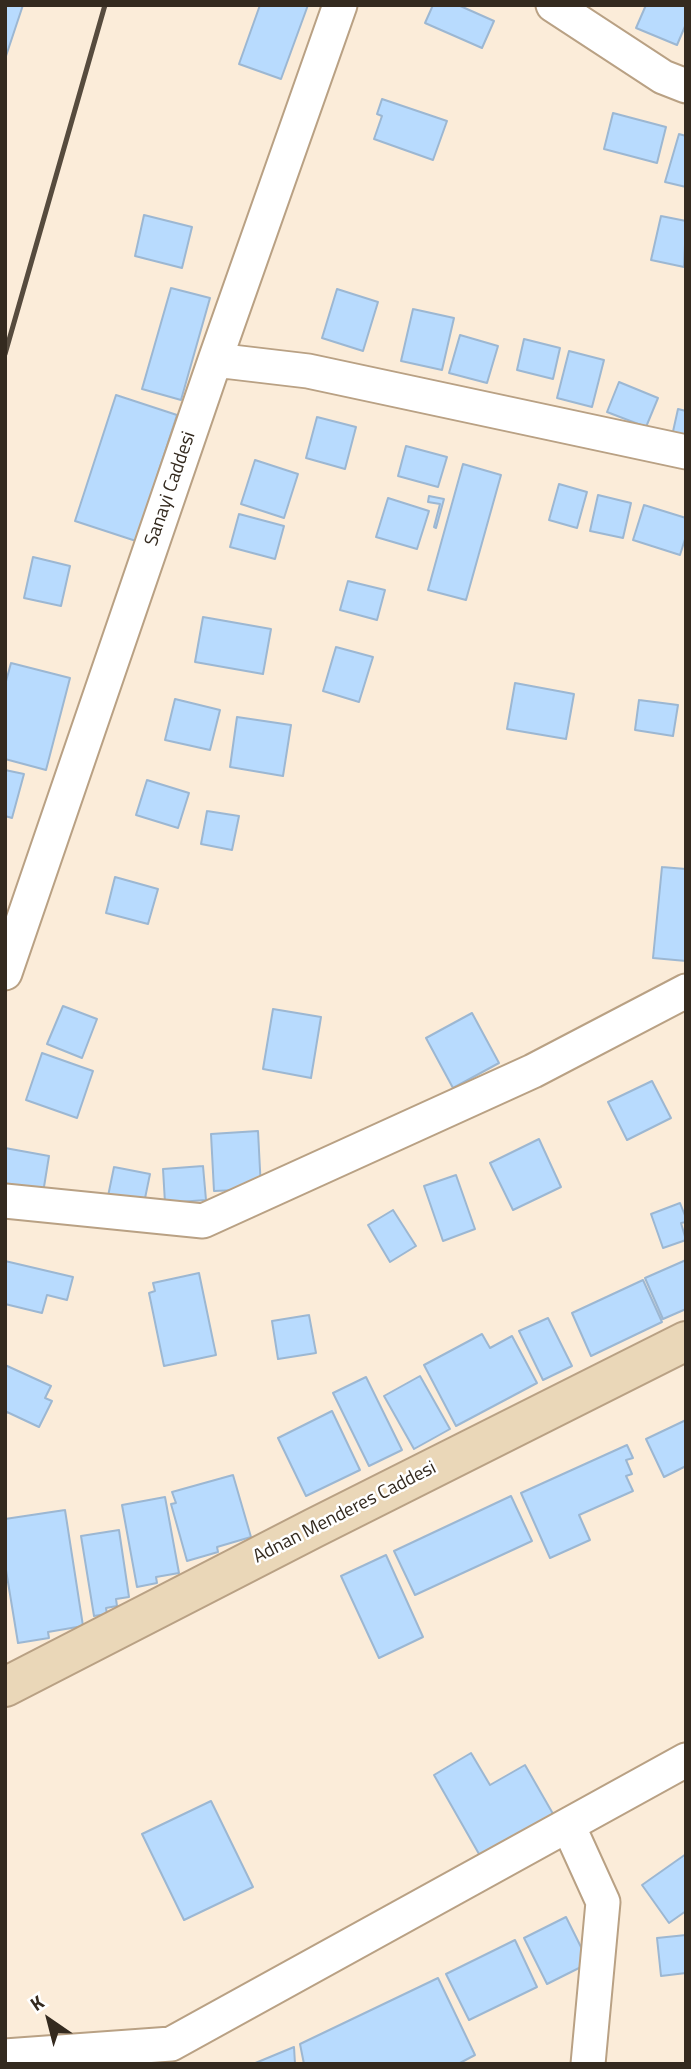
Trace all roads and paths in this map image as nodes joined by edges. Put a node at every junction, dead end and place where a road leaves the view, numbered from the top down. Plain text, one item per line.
1 (340, 5) edge
2 (572, 11) edge
3 (686, 86) edge
4 (215, 360) junction
5 (686, 452) edge
6 (5, 973) edge
7 (686, 991) edge
8 (5, 1201) edge
9 (686, 1341) edge
10 (5, 1687) edge
11 (686, 1760) edge
12 (568, 1825) junction
13 (171, 2054) edge
14 (5, 2056) edge
15 (588, 2064) edge

1 - 4 street, Sanayi Caddesi
2 - 3 street
4 - 5 street
4 - 6 street, Sanayi Caddesi
7 - 8 street
9 - 10 street, Adnan Menderes Caddesi
11 - 12 street
12 - 13 street
12 - 15 street
13 - 14 street

